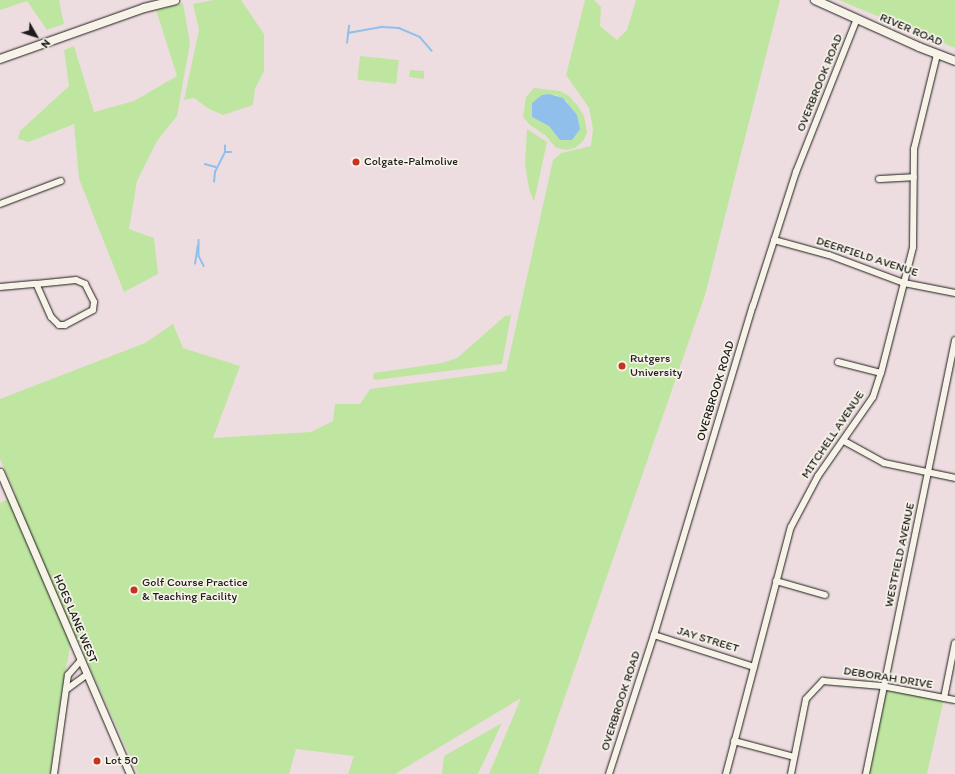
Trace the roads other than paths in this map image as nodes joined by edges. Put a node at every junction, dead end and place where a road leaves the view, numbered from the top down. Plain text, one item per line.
1 (175, 0) edge
2 (815, 0) edge
3 (857, 19) junction
4 (937, 55) junction
5 (0, 59) edge
6 (955, 61) edge
7 (914, 177) junction
8 (879, 179) dead end
9 (61, 181) dead end
10 (0, 204) edge
11 (774, 240) junction
12 (904, 283) junction
13 (36, 284) junction
14 (0, 287) edge
15 (955, 293) edge
16 (955, 340) edge
17 (838, 362) dead end
18 (881, 373) junction
19 (844, 441) junction
20 (0, 472) edge
21 (928, 472) junction
22 (955, 478) edge
23 (776, 581) junction
24 (825, 595) dead end
25 (654, 635) junction
26 (955, 643) edge
27 (80, 661) junction
28 (754, 666) junction
29 (86, 675) junction
30 (884, 686) junction
31 (67, 689) junction
32 (944, 698) junction
33 (955, 700) edge
34 (734, 742) junction
35 (794, 757) junction
36 (54, 774) edge
37 (130, 774) edge
38 (609, 774) edge
39 (726, 774) edge
40 (791, 774) edge
41 (866, 774) edge

1 - 5 main road
2 - 3 main road, RIVER ROAD
3 - 4 main road, RIVER ROAD
3 - 11 street, OVERBROOK ROAD
4 - 6 main road, RIVER ROAD
4 - 7 street, MITCHELL AVENUE
7 - 8 street
7 - 12 street, MITCHELL AVENUE
9 - 10 street
11 - 12 street, DEERFIELD AVENUE
11 - 25 street, OVERBROOK ROAD
12 - 15 street, DEERFIELD AVENUE
12 - 18 street, MITCHELL AVENUE
13 - 13 street
13 - 14 street
16 - 21 street, WESTFIELD AVENUE
17 - 18 street
18 - 19 street, MITCHELL AVENUE
19 - 21 street
19 - 23 street, MITCHELL AVENUE
20 - 27 street, HOES LANE WEST
21 - 22 street
21 - 30 street, WESTFIELD AVENUE
23 - 24 street
23 - 28 street, MITCHELL AVENUE
25 - 28 street, JAY STREET
25 - 38 street, OVERBROOK ROAD
26 - 32 street
27 - 29 street, HOES LANE WEST
27 - 31 street
28 - 34 street, MITCHELL AVENUE
29 - 31 street
29 - 37 street, HOES LANE WEST
30 - 32 street, DEBORAH DRIVE
30 - 35 street, DEBORAH DRIVE
30 - 41 street, WESTFIELD AVENUE
31 - 36 street
32 - 33 street, DEBORAH DRIVE
34 - 35 street
34 - 39 street, MITCHELL AVENUE
35 - 40 street, DEBORAH DRIVE

